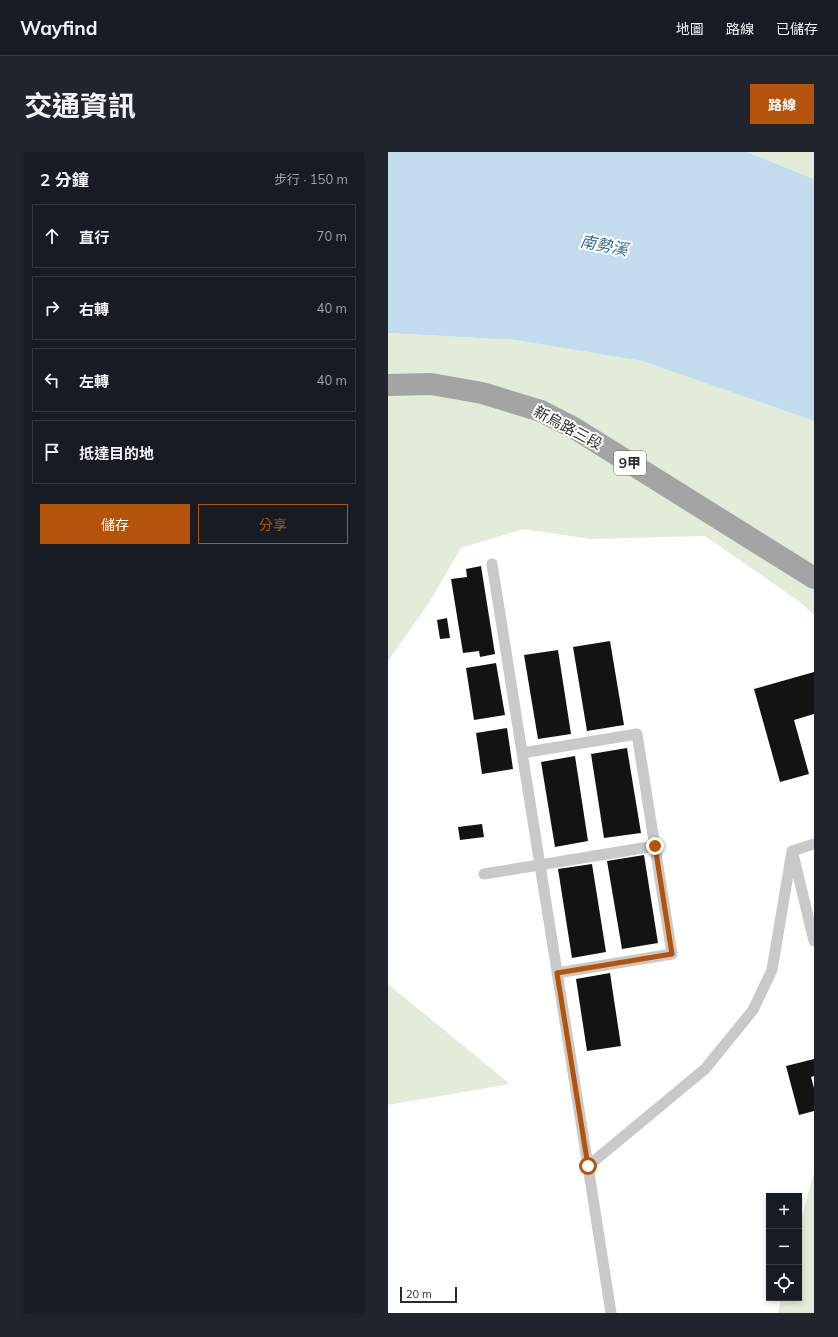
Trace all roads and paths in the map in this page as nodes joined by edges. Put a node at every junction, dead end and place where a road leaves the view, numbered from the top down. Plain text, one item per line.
1 (388, 385) edge
2 (492, 564) dead end
3 (814, 578) edge
4 (522, 753) junction
5 (814, 844) edge
6 (655, 846) junction
7 (792, 851) junction
8 (540, 865) junction
9 (484, 874) dead end
10 (814, 941) edge
11 (557, 973) junction
12 (588, 1166) junction
13 (611, 1313) edge

1 - 3 main road, 新烏路三段 / 9甲
2 - 4 lane
4 - 6 lane
4 - 8 lane
5 - 7 lane
6 - 8 lane
6 - 11 lane
7 - 10 lane
7 - 12 lane
8 - 9 lane
8 - 11 lane
11 - 12 lane
12 - 13 lane

